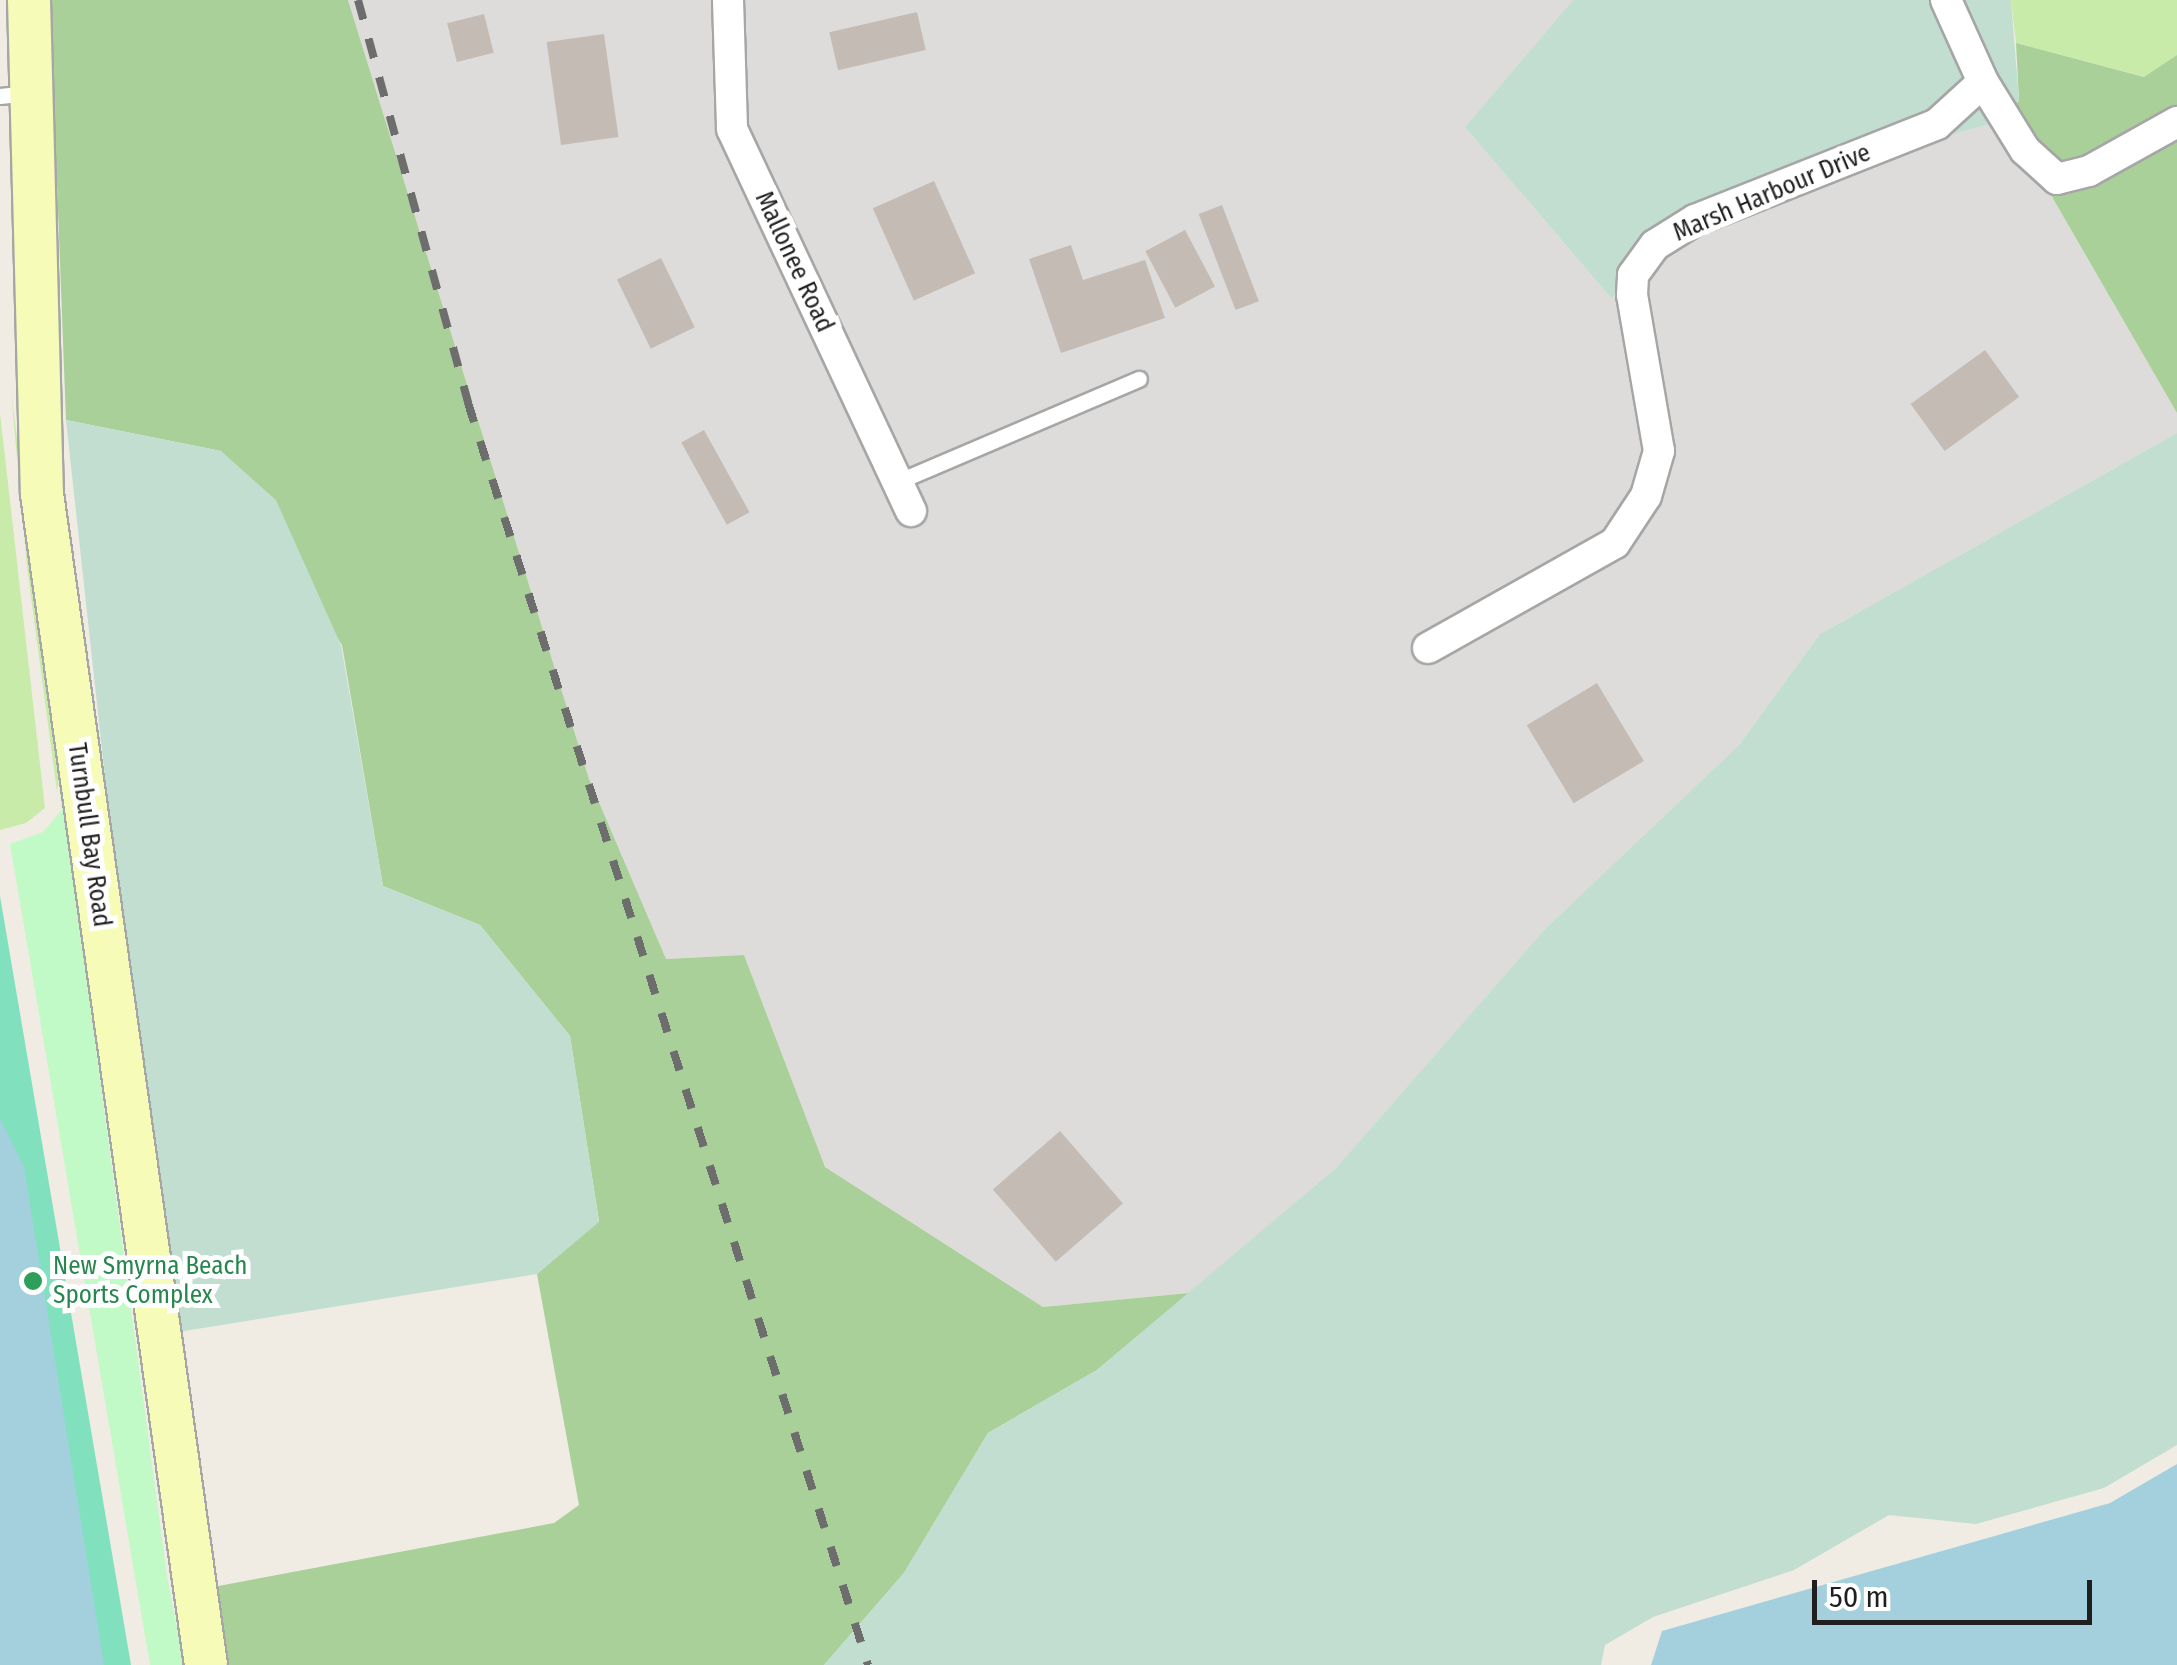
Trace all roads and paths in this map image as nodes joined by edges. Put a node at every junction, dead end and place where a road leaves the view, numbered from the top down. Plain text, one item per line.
1 (29, 0) edge
2 (728, 0) edge
3 (1946, 0) edge
4 (1983, 82) junction
5 (14, 94) edge
6 (2177, 122) edge
7 (1139, 379) dead end
8 (897, 482) junction
9 (911, 511) dead end
10 (1428, 648) dead end
11 (206, 1665) edge

1 - 5 street, Turnbull Bay Road
2 - 8 street, Mallonee Road
3 - 4 street
4 - 6 street
4 - 10 street, Marsh Harbour Drive
5 - 11 street, Turnbull Bay Road
7 - 8 lane
8 - 9 street, Mallonee Road

